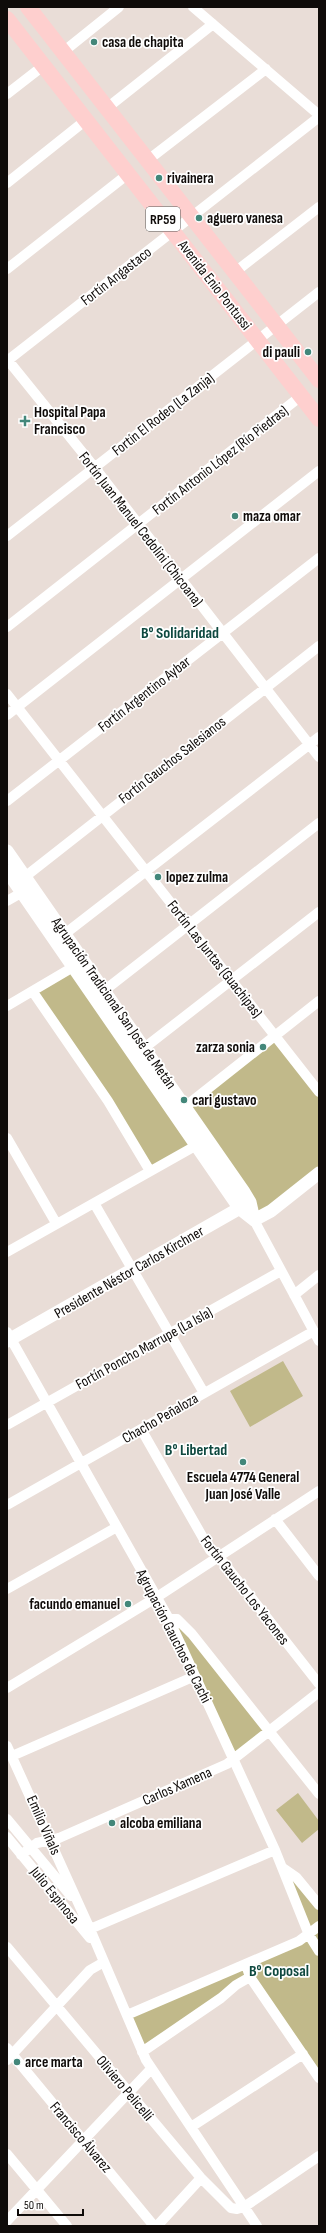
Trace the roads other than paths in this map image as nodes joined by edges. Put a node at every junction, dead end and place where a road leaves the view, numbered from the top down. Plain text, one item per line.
1 (28, 7) edge
2 (119, 7) edge
3 (193, 7) edge
4 (7, 19) edge
5 (213, 24) junction
6 (63, 52) junction
7 (43, 66) junction
8 (266, 69) junction
9 (7, 94) edge
10 (106, 108) junction
11 (319, 116) edge
12 (86, 120) junction
13 (148, 160) junction
14 (128, 174) junction
15 (7, 183) edge
16 (319, 207) edge
17 (192, 217) junction
18 (173, 231) junction
19 (7, 269) edge
20 (235, 272) junction
21 (319, 292) edge
22 (276, 325) junction
23 (258, 340) junction
24 (7, 360) edge
25 (319, 380) edge
26 (301, 396) junction
27 (319, 419) edge
28 (94, 468) junction
29 (319, 471) edge
30 (138, 524) junction
31 (7, 536) edge
32 (319, 558) edge
33 (180, 579) junction
34 (7, 627) edge
35 (222, 634) junction
36 (319, 646) edge
37 (265, 688) junction
38 (7, 694) edge
39 (18, 707) junction
40 (7, 715) edge
41 (319, 737) edge
42 (309, 744) junction
43 (319, 757) edge
44 (60, 760) junction
45 (7, 801) edge
46 (103, 814) junction
47 (319, 823) edge
48 (7, 851) edge
49 (146, 870) junction
50 (7, 871) edge
51 (27, 885) junction
52 (7, 902) edge
53 (319, 912) edge
54 (188, 924) junction
55 (66, 934) junction
56 (84, 960) junction
57 (73, 967) junction
58 (231, 980) junction
59 (105, 990) junction
60 (33, 992) junction
61 (319, 1002) edge
62 (7, 1006) edge
63 (274, 1036) junction
64 (140, 1052) junction
65 (319, 1092) edge
66 (186, 1106) junction
67 (7, 1138) edge
68 (197, 1146) junction
69 (150, 1171) junction
70 (319, 1173) edge
71 (94, 1203) junction
72 (245, 1205) junction
73 (254, 1220) junction
74 (56, 1224) junction
75 (7, 1252) edge
76 (132, 1270) junction
77 (281, 1271) junction
78 (319, 1275) edge
79 (294, 1295) junction
80 (314, 1331) junction
81 (168, 1334) junction
82 (8, 1337) edge
83 (319, 1341) edge
84 (204, 1393) junction
85 (47, 1402) junction
86 (7, 1425) edge
87 (141, 1429) junction
88 (81, 1464) junction
89 (319, 1491) edge
90 (7, 1505) edge
91 (274, 1520) junction
92 (117, 1527) junction
93 (217, 1556) junction
94 (319, 1576) edge
95 (7, 1589) edge
96 (157, 1596) junction
97 (169, 1619) junction
98 (195, 1676) junction
99 (319, 1684) edge
100 (7, 1688) edge
101 (319, 1692) edge
102 (270, 1730) junction
103 (7, 1746) edge
104 (12, 1756) junction
105 (235, 1759) junction
106 (319, 1794) edge
107 (7, 1819) edge
108 (22, 1837) junction
109 (51, 1841) junction
110 (9, 1843) edge
111 (31, 1847) junction
112 (275, 1850) junction
113 (21, 1855) junction
114 (283, 1868) junction
115 (79, 1905) junction
116 (319, 1905) edge
117 (319, 1926) edge
118 (90, 1930) junction
119 (309, 1935) junction
120 (7, 1947) edge
121 (98, 1948) junction
122 (319, 1951) edge
123 (104, 1962) junction
124 (246, 1965) junction
125 (250, 1977) junction
126 (56, 2006) junction
127 (127, 2016) junction
128 (142, 2052) junction
129 (9, 2054) edge
130 (303, 2054) junction
131 (151, 2069) junction
132 (319, 2078) edge
133 (128, 2092) junction
134 (191, 2127) junction
135 (84, 2140) junction
136 (7, 2154) edge
137 (319, 2156) edge
138 (201, 2178) junction
139 (36, 2189) junction
140 (244, 2207) junction
141 (7, 2221) edge
142 (67, 2226) edge
143 (155, 2226) edge
144 (257, 2226) edge

1 - 6 main road, Avenida Enio Pontussi / RP59
2 - 6 street
3 - 5 street
4 - 7 main road, Avenida Enio Pontussi / RP59
5 - 8 street
5 - 10 street
6 - 10 main road, Avenida Enio Pontussi / RP59
7 - 9 street
7 - 12 main road, Avenida Enio Pontussi / RP59
8 - 11 street
8 - 13 street
10 - 13 main road, Avenida Enio Pontussi / RP59
11 - 17 street, Fortín Angastaco
12 - 14 main road, Avenida Enio Pontussi / RP59
12 - 15 street
13 - 17 main road, Avenida Enio Pontussi / RP59
14 - 18 main road, Avenida Enio Pontussi / RP59
14 - 19 street
16 - 20 street
17 - 18 street, Fortín Angastaco
17 - 20 main road, Avenida Enio Pontussi / RP59
18 - 23 main road, Avenida Enio Pontussi / RP59
18 - 24 street, Fortín Angastaco
20 - 22 main road, Avenida Enio Pontussi / RP59
21 - 22 street, Fortín El Rodeo (La Zanja)
22 - 23 street, Fortín El Rodeo (La Zanja)
22 - 25 main road, Avenida Enio Pontussi / RP59
23 - 26 main road, Avenida Enio Pontussi / RP59
23 - 28 street, Fortín El Rodeo (La Zanja)
24 - 28 street, Fortín Juan Manuel Cedolini (Chicoana)
26 - 27 main road, Avenida Enio Pontussi / RP59
26 - 30 street, Fortín Antonio López (Río Piedras)
28 - 30 street, Fortín Juan Manuel Cedolini (Chicoana)
28 - 31 street, Fortín El Rodeo (La Zanja)
29 - 33 street
30 - 33 street, Fortín Juan Manuel Cedolini (Chicoana)
30 - 34 street, Fortín Antonio López (Río Piedras)
32 - 35 street, Fortín Argentino Aybar
33 - 35 street, Fortín Juan Manuel Cedolini (Chicoana)
33 - 39 street
35 - 37 street, Fortín Juan Manuel Cedolini (Chicoana)
35 - 44 street, Fortín Argentino Aybar
36 - 37 street, Fortín Gauchos Salesianos
37 - 42 street, Fortín Juan Manuel Cedolini (Chicoana)
37 - 46 street, Fortín Gauchos Salesianos
38 - 39 street, Fortín Las Juntas (Guachipas)
39 - 40 street
39 - 44 street, Fortín Las Juntas (Guachipas)
41 - 42 street
42 - 43 street, Fortín Juan Manuel Cedolini (Chicoana)
42 - 49 street
44 - 45 street, Fortín Argentino Aybar
44 - 46 street, Fortín Las Juntas (Guachipas)
46 - 49 street, Fortín Las Juntas (Guachipas)
46 - 51 street, Fortín Gauchos Salesianos
47 - 54 street
48 - 51 street, Agrupación Tradicional San José de Metán
49 - 54 street, Fortín Las Juntas (Guachipas)
49 - 55 street
50 - 51 street, Agrupación Tradicional San José de Metán
51 - 52 street, Fortín Gauchos Salesianos
51 - 55 street, Agrupación Tradicional San José de Metán
51 - 57 street, Agrupación Tradicional San José de Metán
53 - 58 street
54 - 58 street, Fortín Las Juntas (Guachipas)
54 - 59 street
55 - 56 street, Agrupación Tradicional San José de Metán
56 - 57 street
56 - 59 street, Agrupación Tradicional San José de Metán
57 - 60 street
57 - 64 street, Agrupación Tradicional San José de Metán
58 - 63 street, Fortín Las Juntas (Guachipas)
58 - 64 street
59 - 64 street, Agrupación Tradicional San José de Metán
60 - 62 street
60 - 69 street
61 - 63 street
63 - 65 street, Fortín Las Juntas (Guachipas)
63 - 66 street
64 - 66 street, Agrupación Tradicional San José de Metán
64 - 68 street, Agrupación Tradicional San José de Metán
66 - 72 street, Agrupación Tradicional San José de Metán
67 - 74 street
68 - 69 street
68 - 72 street, Agrupación Tradicional San José de Metán
69 - 71 street
70 - 73 street
71 - 74 street
71 - 76 street
72 - 73 street, Agrupación Tradicional San José de Metán
72 - 76 street, Presidente Néstor Carlos Kirchner
73 - 77 street, Agrupación Tradicional San José de Metán
74 - 75 street
76 - 81 street
76 - 82 street, Presidente Néstor Carlos Kirchner
77 - 79 street, Agrupación Tradicional San José de Metán
77 - 81 street, Fortín Poncho Marrupe (La Isla)
78 - 79 street
79 - 80 street, Agrupación Tradicional San José de Metán
80 - 83 street, Agrupación Tradicional San José de Metán
80 - 84 street, Chacho Peñaloza
81 - 84 street
81 - 85 street, Fortín Poncho Marrupe (La Isla)
82 - 85 street, Agrupación Gauchos de Cachi
84 - 87 street, Chacho Peñaloza
85 - 86 street, Fortín Poncho Marrupe (La Isla)
85 - 88 street, Agrupación Gauchos de Cachi
87 - 88 street, Chacho Peñaloza
87 - 93 street, Fortín Gaucho Los Yacones
88 - 90 street, Chacho Peñaloza
88 - 92 street, Agrupación Gauchos de Cachi
89 - 91 street
91 - 93 street
91 - 94 street
92 - 95 street
92 - 96 street, Agrupación Gauchos de Cachi
93 - 96 street
93 - 99 street, Fortín Gaucho Los Yacones
96 - 97 street, Agrupación Gauchos de Cachi
96 - 100 street
97 - 98 street, Agrupación Gauchos de Cachi
97 - 102 street
98 - 104 street
98 - 105 street, Agrupación Gauchos de Cachi
101 - 102 street, Carlos Xamena
102 - 105 street, Carlos Xamena
102 - 106 street
103 - 104 street, Emilio Viñals
104 - 109 street, Emilio Viñals
105 - 109 street, Carlos Xamena
105 - 112 street, Agrupación Gauchos de Cachi
107 - 108 street, Julio Espinosa
108 - 110 street
108 - 111 street, Julio Espinosa
109 - 111 street, Carlos Xamena
109 - 115 street, Emilio Viñals
110 - 113 street, Julio Espinosa
111 - 113 street, Carlos Xamena
111 - 115 street, Julio Espinosa
112 - 114 street, Agrupación Gauchos de Cachi
112 - 118 street
113 - 121 street, Julio Espinosa
114 - 116 street
114 - 119 street, Agrupación Gauchos de Cachi
115 - 118 street, Emilio Viñals
117 - 119 street
118 - 121 street, Emilio Viñals
119 - 122 street, Agrupación Gauchos de Cachi
119 - 124 street
120 - 126 street, Oliviero Pelicelli
121 - 123 street, Emilio Viñals
123 - 126 street
123 - 127 street, Emilio Viñals
124 - 125 street
124 - 127 street
125 - 128 street
125 - 130 street
126 - 129 street
126 - 133 street, Oliviero Pelicelli
127 - 128 street, Emilio Viñals
128 - 131 street, Emilio Viñals
129 - 135 street, Francisco Álvarez
130 - 132 street
130 - 134 street
131 - 133 street
131 - 134 street, Emilio Viñals
133 - 135 street
133 - 138 street, Oliviero Pelicelli
134 - 140 street, Emilio Viñals
135 - 139 street
135 - 143 street, Francisco Álvarez
136 - 139 street
137 - 140 street
138 - 140 street, Oliviero Pelicelli
138 - 143 street
139 - 141 street
139 - 142 street
140 - 144 street, Emilio Viñals

